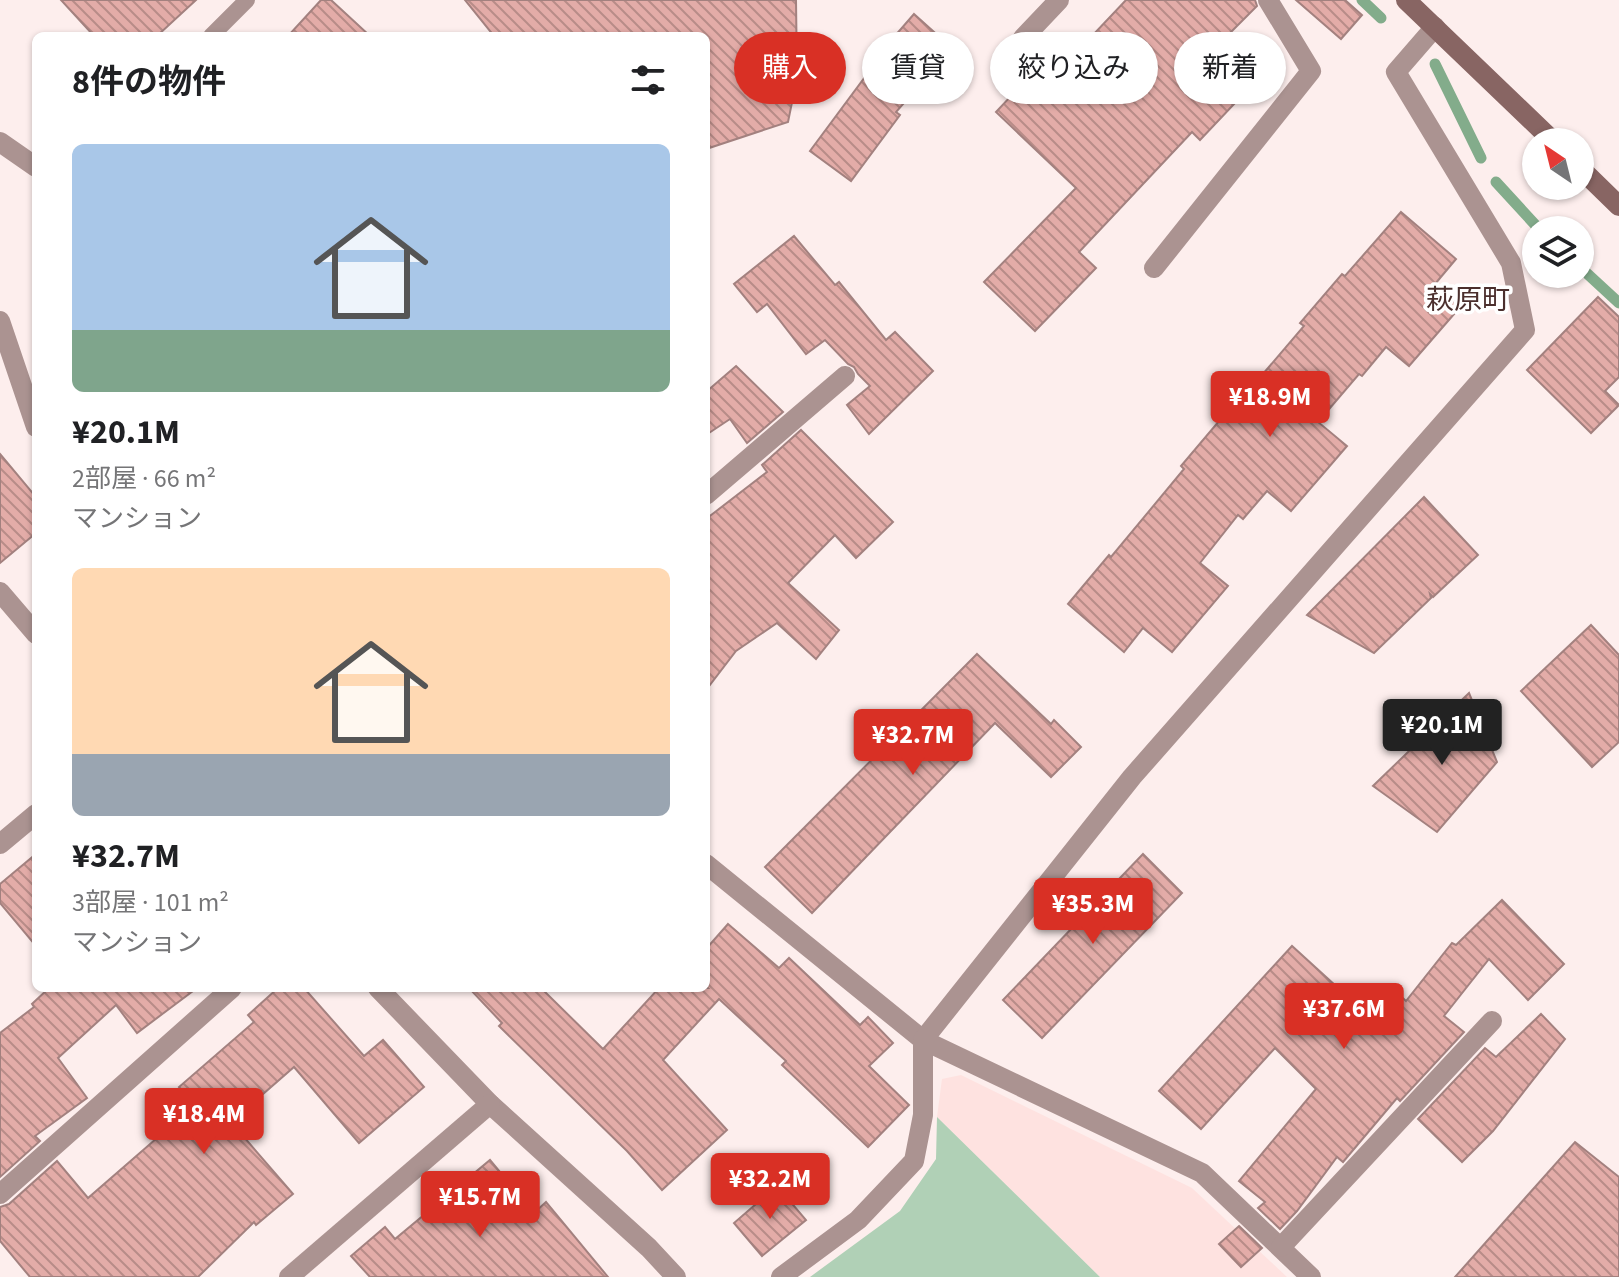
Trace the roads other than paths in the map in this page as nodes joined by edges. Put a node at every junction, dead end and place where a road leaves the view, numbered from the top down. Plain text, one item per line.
1 (247, 0) edge
2 (1059, 0) edge
3 (1268, 0) edge
4 (1406, 0) edge
5 (1435, 27) junction
6 (215, 32) edge
7 (1029, 32) edge
8 (1540, 128) edge
9 (0, 142) edge
10 (32, 164) edge
11 (1594, 182) edge
12 (1619, 206) edge
13 (1154, 268) dead end
14 (0, 321) edge
15 (845, 376) dead end
16 (32, 415) edge
17 (710, 492) edge
18 (0, 592) edge
19 (32, 629) edge
20 (32, 817) edge
21 (0, 844) edge
22 (710, 867) edge
23 (227, 992) edge
24 (382, 992) edge
25 (1492, 1021) dead end
26 (923, 1040) junction
27 (490, 1104) junction
28 (0, 1194) edge
29 (1281, 1247) junction
30 (293, 1276) edge
31 (676, 1277) edge
32 (781, 1277) edge
33 (1311, 1277) edge

1 - 6 lane
2 - 7 street
3 - 13 street
4 - 5 main road
5 - 8 main road
5 - 26 street
9 - 10 street
11 - 12 main road
14 - 16 street
15 - 17 street
18 - 19 street
20 - 21 street
22 - 26 street
23 - 28 street
24 - 27 street
25 - 29 street
26 - 29 street
26 - 32 street
27 - 30 street
27 - 31 street
29 - 33 street

